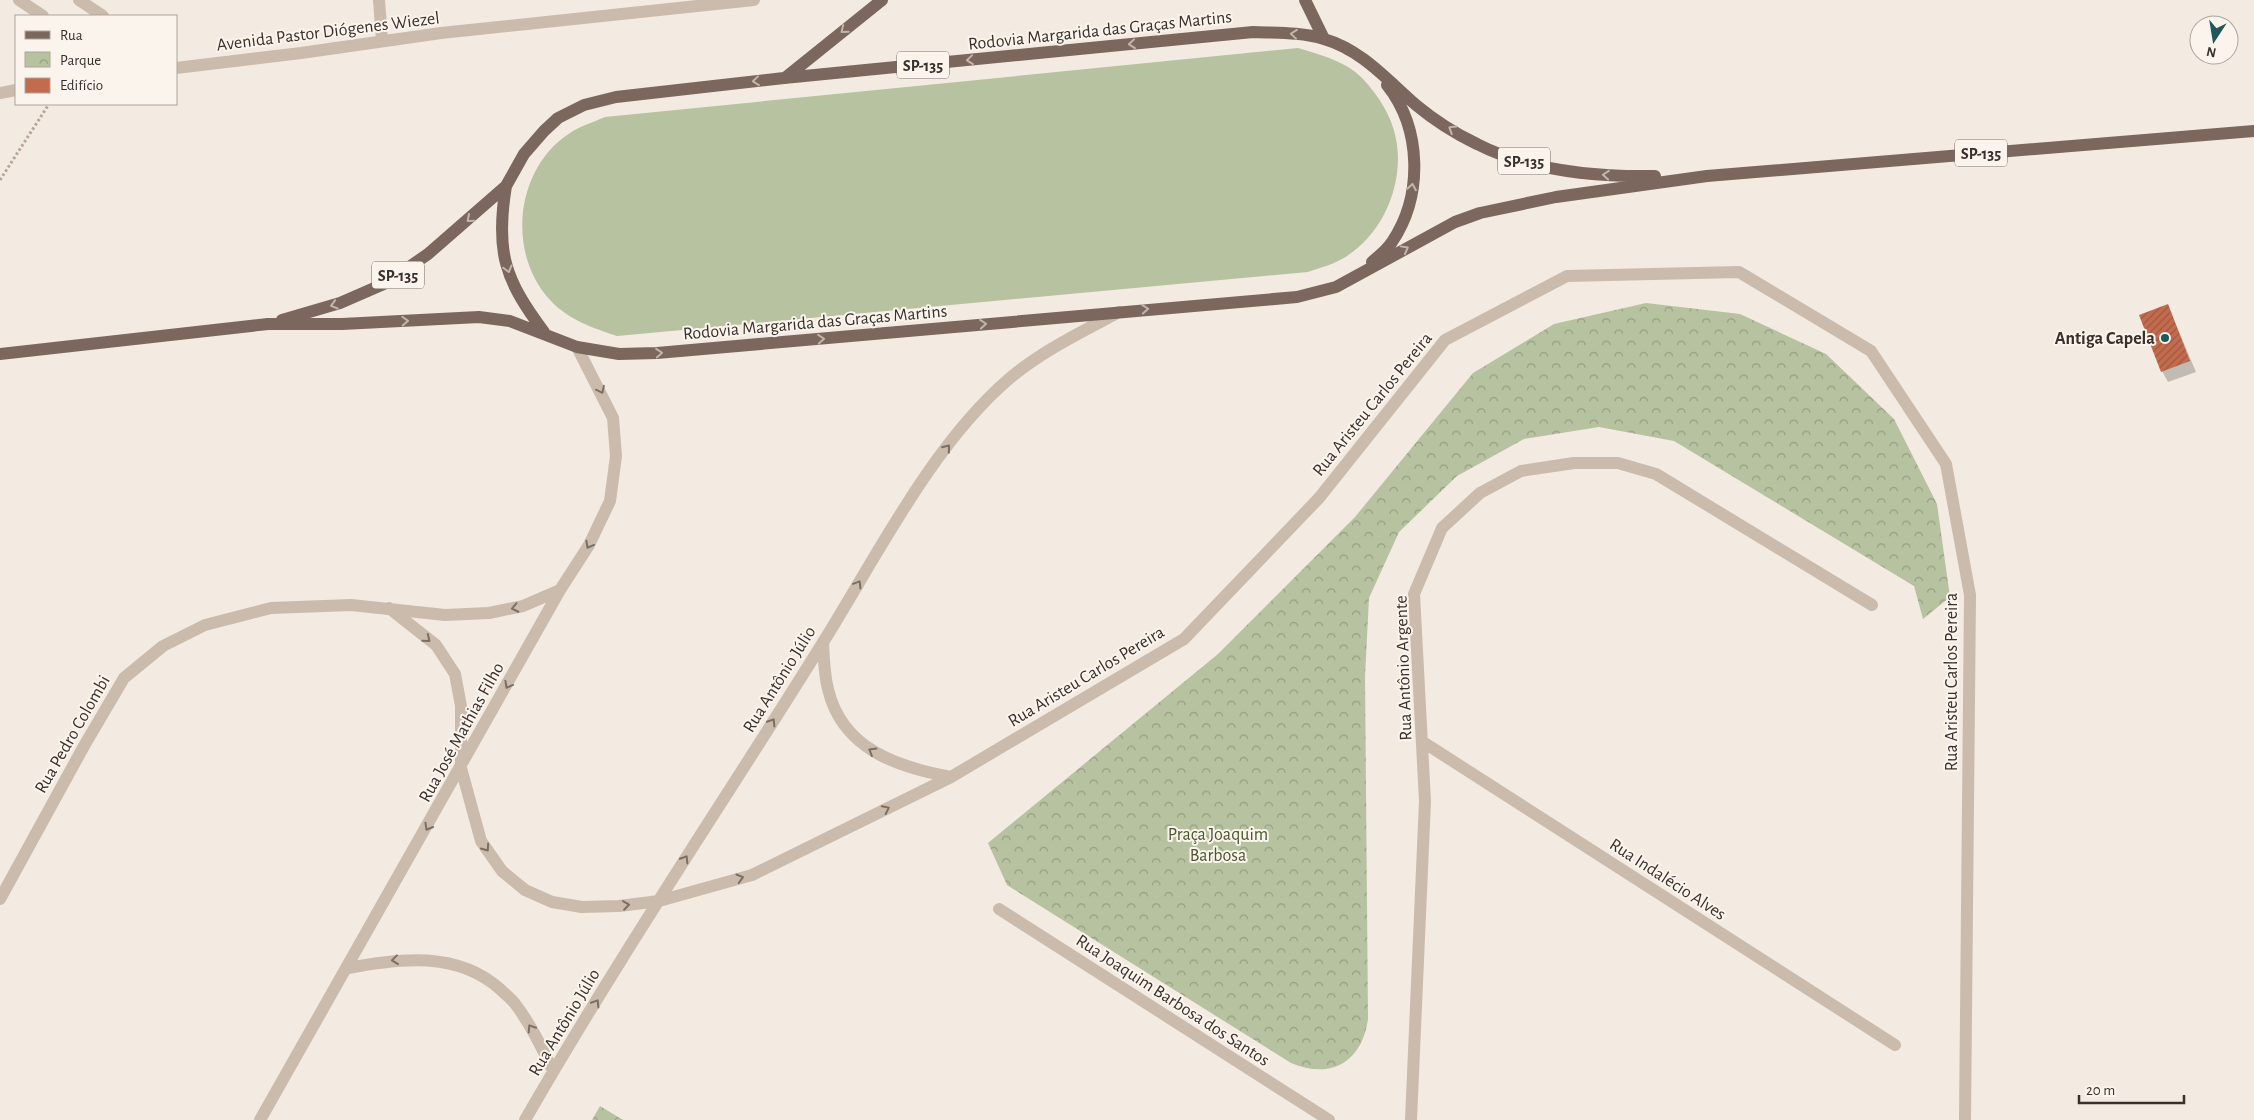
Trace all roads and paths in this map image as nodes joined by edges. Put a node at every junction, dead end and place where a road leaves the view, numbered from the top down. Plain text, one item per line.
1 (19, 0) edge
2 (79, 0) edge
3 (379, 0) edge
4 (754, 0) edge
5 (882, 0) edge
6 (1305, 0) edge
7 (42, 15) edge
8 (102, 15) edge
9 (1324, 39) junction
10 (382, 40) junction
11 (1370, 64) junction
12 (178, 67) edge
13 (784, 78) junction
14 (15, 90) edge
15 (0, 93) edge
16 (48, 105) edge
17 (2254, 131) edge
18 (1707, 176) junction
19 (0, 180) edge
20 (506, 186) junction
21 (1362, 272) junction
22 (1121, 311) junction
23 (268, 324) junction
24 (544, 332) junction
25 (577, 347) junction
26 (0, 354) edge
27 (560, 590) junction
28 (1872, 605) dead end
29 (389, 608) junction
30 (823, 643) junction
31 (1423, 742) junction
32 (462, 768) junction
33 (951, 777) junction
34 (0, 900) edge
35 (659, 901) junction
36 (999, 909) dead end
37 (348, 968) junction
38 (1894, 1045) dead end
39 (554, 1071) junction
40 (270, 1114) edge
41 (260, 1120) edge
42 (525, 1120) edge
43 (1329, 1120) edge
44 (1411, 1120) edge
45 (1965, 1120) edge

1 - 7 street
2 - 8 street
3 - 10 street
4 - 10 street, Avenida Pastor Diógenes Wiezel
5 -> 13 main road
6 - 9 main road
9 - 11 main road, Rodovia Margarida das Graças Martins / SP-135
9 -> 13 main road, Rodovia Margarida das Graças Martins / SP-135
10 - 12 street, Avenida Pastor Diógenes Wiezel
18 -> 11 main road, Rodovia Margarida das Graças Martins / SP-135
21 -> 11 main road
13 -> 20 main road, Rodovia Margarida das Graças Martins / SP-135
14 - 15 street
16 - 19 path
17 - 18 main road, Rodovia Margarida das Graças Martins / SP-135
21 -> 18 main road, Rodovia Margarida das Graças Martins / SP-135
20 -> 23 main road, Rodovia Margarida das Graças Martins / SP-135
20 -> 24 main road
22 -> 21 main road, Rodovia Margarida das Graças Martins / SP-135
25 -> 22 main road, Rodovia Margarida das Graças Martins / SP-135
30 -> 22 street, Rua Antônio Júlio
23 -> 24 main road, Rodovia Margarida das Graças Martins / SP-135
23 - 26 main road, Rodovia Margarida das Graças Martins / SP-135
24 - 25 main road, Rodovia Margarida das Graças Martins / SP-135
25 -> 27 street, Rua José Mathias Filho
27 -> 29 street, Rua Pedro Colombi
27 -> 32 street, Rua José Mathias Filho
28 - 31 street, Rua Antônio Argente
29 -> 32 street
29 - 34 street, Rua Pedro Colombi
33 -> 30 street
35 -> 30 street, Rua Antônio Júlio
31 - 38 street, Rua Indalécio Alves
31 - 44 street, Rua Antônio Argente
32 -> 35 street, Rua Aristeu Carlos Pereira
32 -> 37 street, Rua José Mathias Filho
35 -> 33 street, Rua Aristeu Carlos Pereira
33 - 45 street, Rua Aristeu Carlos Pereira
39 -> 35 street, Rua Antônio Júlio
36 - 43 street, Rua Joaquim Barbosa dos Santos
39 -> 37 street
37 - 40 street, Rua José Mathias Filho
39 - 42 street, Rua Antônio Júlio
40 - 41 street, Rua José Mathias Filho

